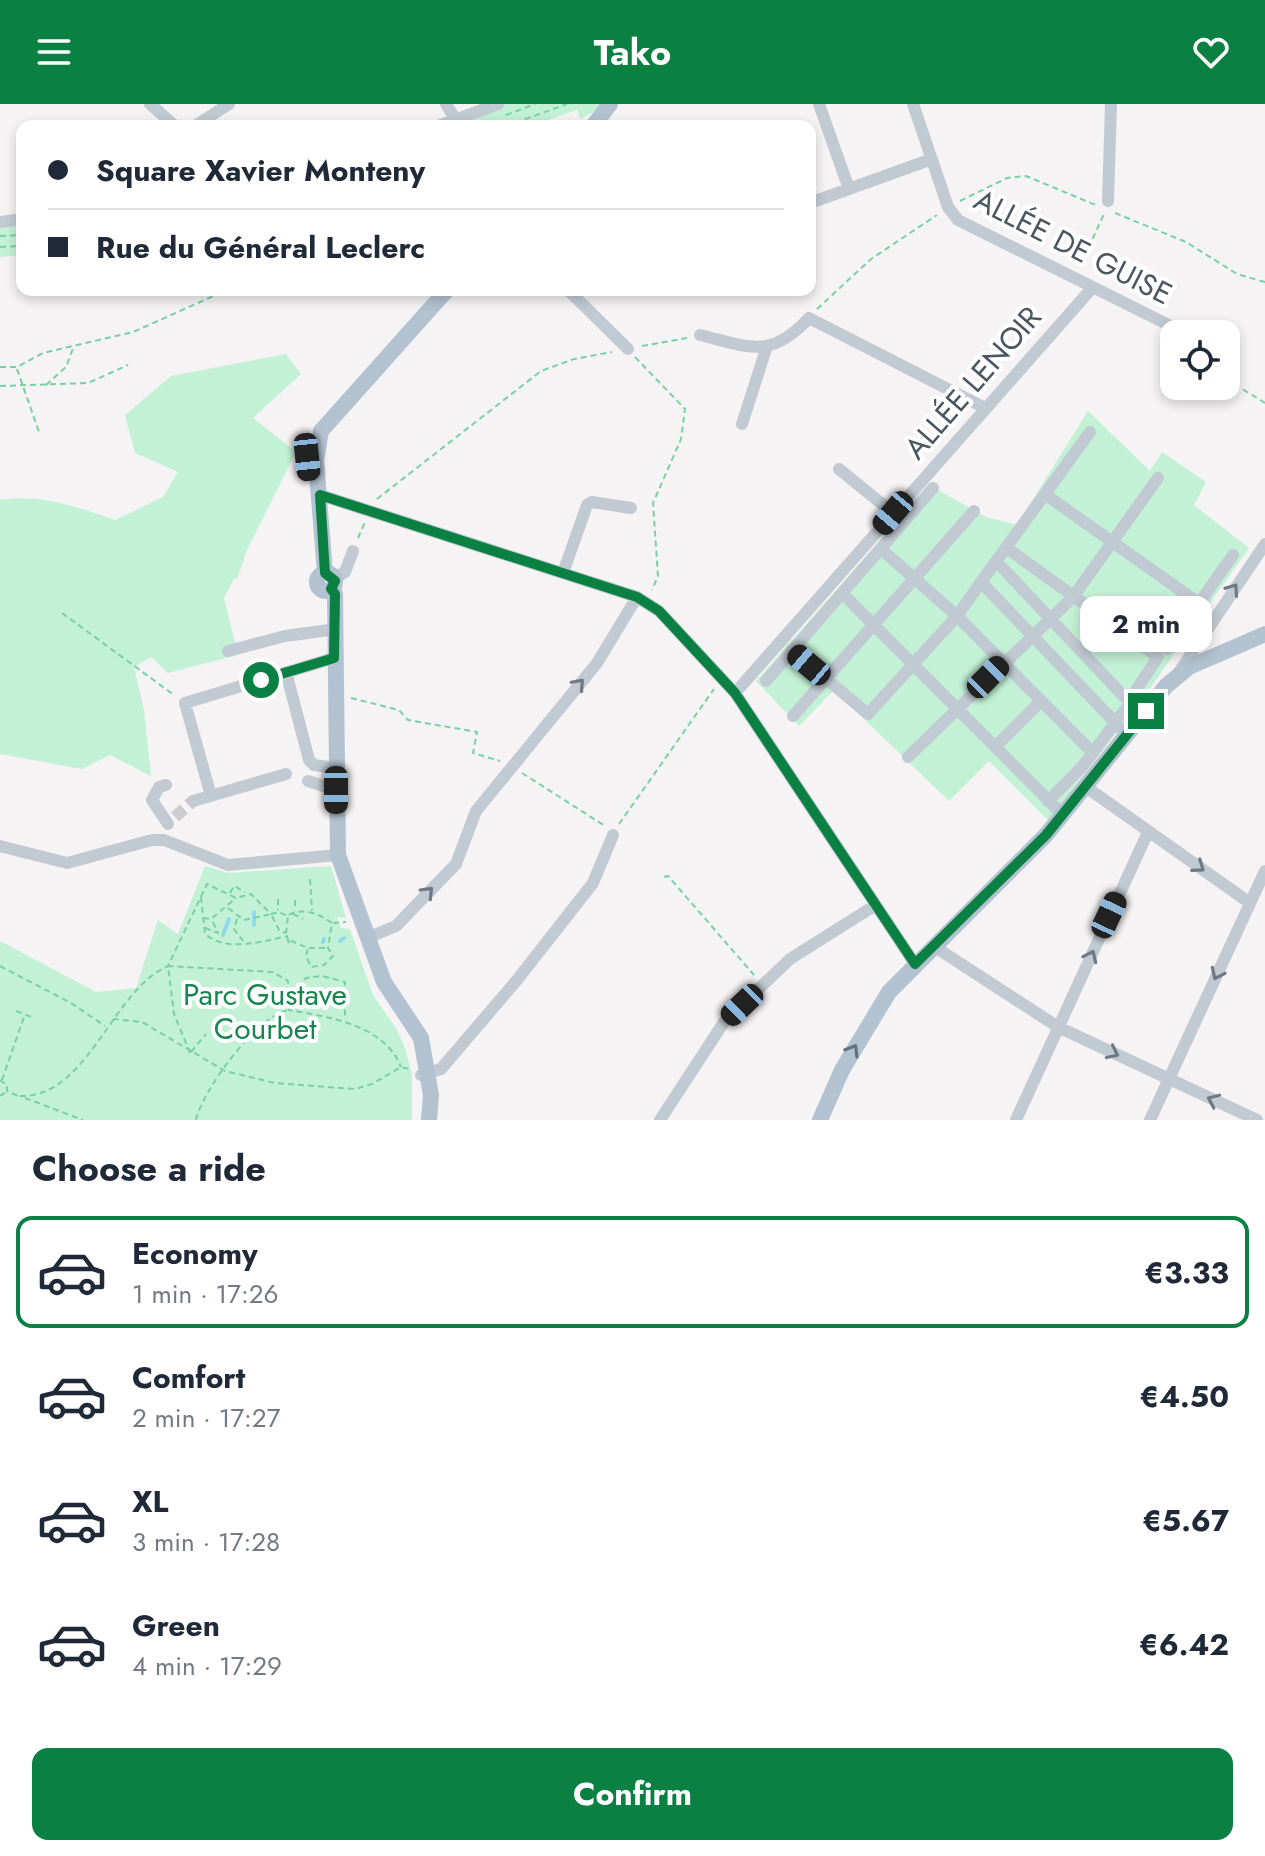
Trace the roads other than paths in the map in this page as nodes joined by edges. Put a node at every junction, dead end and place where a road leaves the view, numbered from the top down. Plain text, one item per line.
1 (150, 104) edge
2 (229, 104) edge
3 (610, 104) edge
4 (819, 104) edge
5 (913, 104) edge
6 (1111, 104) edge
7 (502, 110) edge
8 (168, 120) edge
9 (204, 120) edge
10 (467, 120) edge
11 (598, 120) edge
12 (932, 159) junction
13 (849, 189) junction
14 (816, 201) edge
15 (1108, 201) dead end
16 (1093, 287) junction
17 (441, 296) edge
18 (574, 296) edge
19 (1160, 320) edge
20 (700, 335) road end
21 (767, 346) junction
22 (628, 349) road end
23 (371, 372) junction
24 (985, 408) junction
25 (742, 424) dead end
26 (1090, 432) dead end
27 (839, 469) dead end
28 (1158, 478) dead end
29 (933, 488) dead end
30 (320, 495) junction
31 (1046, 495) junction
32 (631, 508) dead end
33 (974, 511) dead end
34 (893, 513) junction
35 (321, 540) junction
36 (1113, 542) junction
37 (1265, 544) edge
38 (881, 549) junction
39 (1008, 549) junction
40 (353, 551) road end
41 (1233, 555) dead end
42 (997, 562) junction
43 (563, 573) junction
44 (914, 578) junction
45 (981, 582) junction
46 (328, 583) junction
47 (842, 593) junction
48 (1073, 597) junction
49 (642, 600) junction
50 (1200, 604) junction
51 (957, 616) junction
52 (1050, 618) junction
53 (874, 624) junction
54 (329, 630) junction
55 (1265, 634) edge
56 (1031, 636) junction
57 (1167, 649) dead end
58 (792, 650) junction
59 (228, 651) dead end
60 (327, 660) junction
61 (1003, 662) junction
62 (913, 663) junction
63 (286, 672) junction
64 (826, 679) junction
65 (766, 681) dead end
66 (1171, 682) junction
67 (735, 693) junction
68 (1041, 701) junction
69 (1129, 701) junction
70 (957, 709) junction
71 (793, 716) dead end
72 (1121, 730) junction
73 (995, 747) junction
74 (1093, 753) junction
75 (908, 757) dead end
76 (328, 767) junction
77 (286, 774) dead end
78 (308, 781) dead end
79 (166, 785) dead end
80 (1086, 787) junction
81 (336, 790) junction
82 (211, 796) junction
83 (193, 801) tunnel mouth
84 (1048, 801) junction
85 (1062, 814) junction
86 (1148, 832) junction
87 (614, 834) road end
88 (174, 845) junction
89 (0, 846) edge
90 (338, 855) junction
91 (1265, 871) edge
92 (1250, 903) junction
93 (874, 906) junction
94 (367, 938) junction
95 (935, 947) junction
96 (915, 964) junction
97 (1058, 1027) junction
98 (425, 1074) junction
99 (1169, 1080) junction
100 (420, 1120) edge
101 (429, 1120) edge
102 (660, 1120) edge
103 (820, 1120) edge
104 (1016, 1120) edge
105 (1150, 1120) edge
106 (1257, 1120) edge

1 - 8 street
2 - 9 street
3 - 11 main road
4 - 13 street
5 - 12 street
6 - 15 street
7 - 10 street
12 - 13 street
12 - 16 street, ALLÉE DE GUISE
13 - 14 street
16 - 19 street, ALLÉE DE GUISE
16 - 24 street, ALLÉE LENOIR
17 - 23 main road
18 - 22 street
20 - 21 street
21 - 24 street
21 - 25 street
23 - 30 main road
23 - 35 main road
24 - 34 street, ALLÉE LENOIR
26 - 31 street
27 - 34 street
28 - 36 street
29 - 38 street
30 - 35 main road
30 - 43 street
31 - 36 street
31 - 39 street
32 - 43 street
33 - 44 street
34 - 67 street, ALLÉE LENOIR
35 - 46 main road
36 - 48 street
36 - 50 street
66 -> 37 street
38 - 44 street
38 - 47 street
39 - 42 street
39 - 48 street
40 - 46 street
41 - 50 street
42 - 45 street
42 - 52 street
43 - 49 street
44 - 51 street
44 - 53 street
45 - 51 street
45 - 56 street
46 - 54 main road
46 - 60 main road
47 - 53 street
47 - 58 street
48 - 52 street
48 - 69 street
49 - 67 street
94 -> 49 street
50 - 57 street
51 - 61 street
51 - 62 street
52 - 56 street
52 - 69 street
53 - 62 street
53 - 64 street
54 - 59 street
54 - 60 main road
55 - 66 main road
56 - 61 street
56 - 72 street
58 - 64 street
58 - 65 street
60 - 63 street
60 - 76 main road
61 - 68 street
61 - 70 street
62 - 64 street
62 - 70 street
63 - 76 street
63 - 82 street
64 - 71 street
66 - 72 main road
67 - 93 street
68 - 73 street
68 - 74 street
69 - 72 street
70 - 73 street
70 - 75 street
72 - 74 street
72 - 80 main road
73 - 84 street
74 - 84 street
76 - 81 main road
77 - 82 street
78 - 81 street
79 - 88 street
80 - 85 main road
80 - 86 street
81 - 90 main road
82 - 83 street
84 - 85 street
85 - 95 main road
86 -> 92 street
97 -> 86 street
87 - 98 street
88 - 89 street
88 - 90 street
90 - 94 main road
91 - 92 street
92 -> 99 street
93 - 96 street
93 - 102 street
94 - 98 main road
95 - 96 main road
95 - 97 street
103 -> 96 main road
97 -> 99 street
97 - 104 street
98 - 100 main road
98 - 101 main road
99 - 105 street
106 -> 99 street

